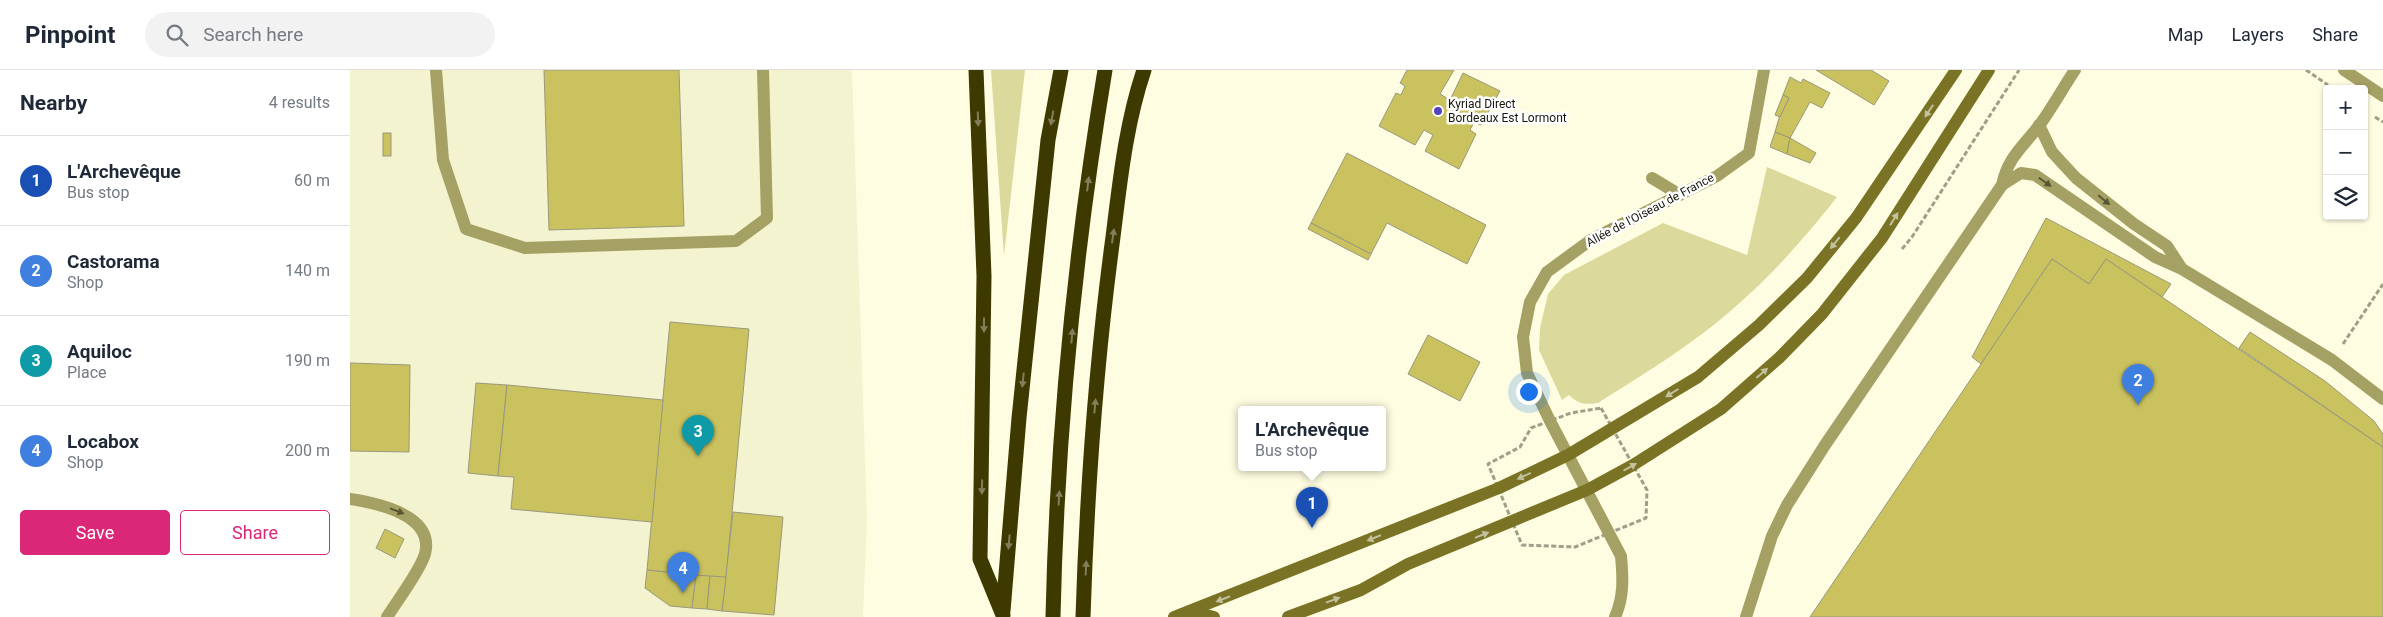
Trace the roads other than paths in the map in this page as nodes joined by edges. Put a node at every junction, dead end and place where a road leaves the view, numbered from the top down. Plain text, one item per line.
1 (436, 70) edge
2 (762, 70) edge
3 (976, 70) edge
4 (1061, 70) edge
5 (1105, 70) edge
6 (1144, 70) edge
7 (1764, 70) edge
8 (1956, 70) edge
9 (1988, 70) edge
10 (2075, 70) edge
11 (2344, 70) edge
12 (2383, 96) edge
13 (2040, 125) junction
14 (1652, 178) dead end
15 (2002, 185) junction
16 (1680, 194) junction
17 (2182, 269) junction
18 (2383, 399) edge
19 (1568, 455) junction
20 (1587, 490) junction
21 (350, 499) edge
22 (1190, 611) junction
23 (387, 617) edge
24 (1053, 617) edge
25 (1083, 617) edge
26 (1174, 617) edge
27 (1214, 617) edge
28 (1288, 617) edge
29 (1614, 617) edge
30 (1746, 617) edge

1 - 2 street
3 - 4 highway
24 -> 5 highway
25 -> 6 highway
7 - 16 street, Allée de l'Oiseau de France
8 -> 19 main road
20 -> 9 main road
10 - 13 street
11 - 12 street
13 - 15 street
13 -> 17 street
14 - 16 street
15 -> 17 street
15 - 30 street
16 - 19 street, Allée de l'Oiseau de France
17 - 18 street
19 - 20 street, Allée de l'Oiseau de France
19 -> 22 main road
28 -> 20 main road
20 - 29 street, Allée de l'Oiseau de France
21 -> 23 street
22 - 26 main road
22 - 27 main road

